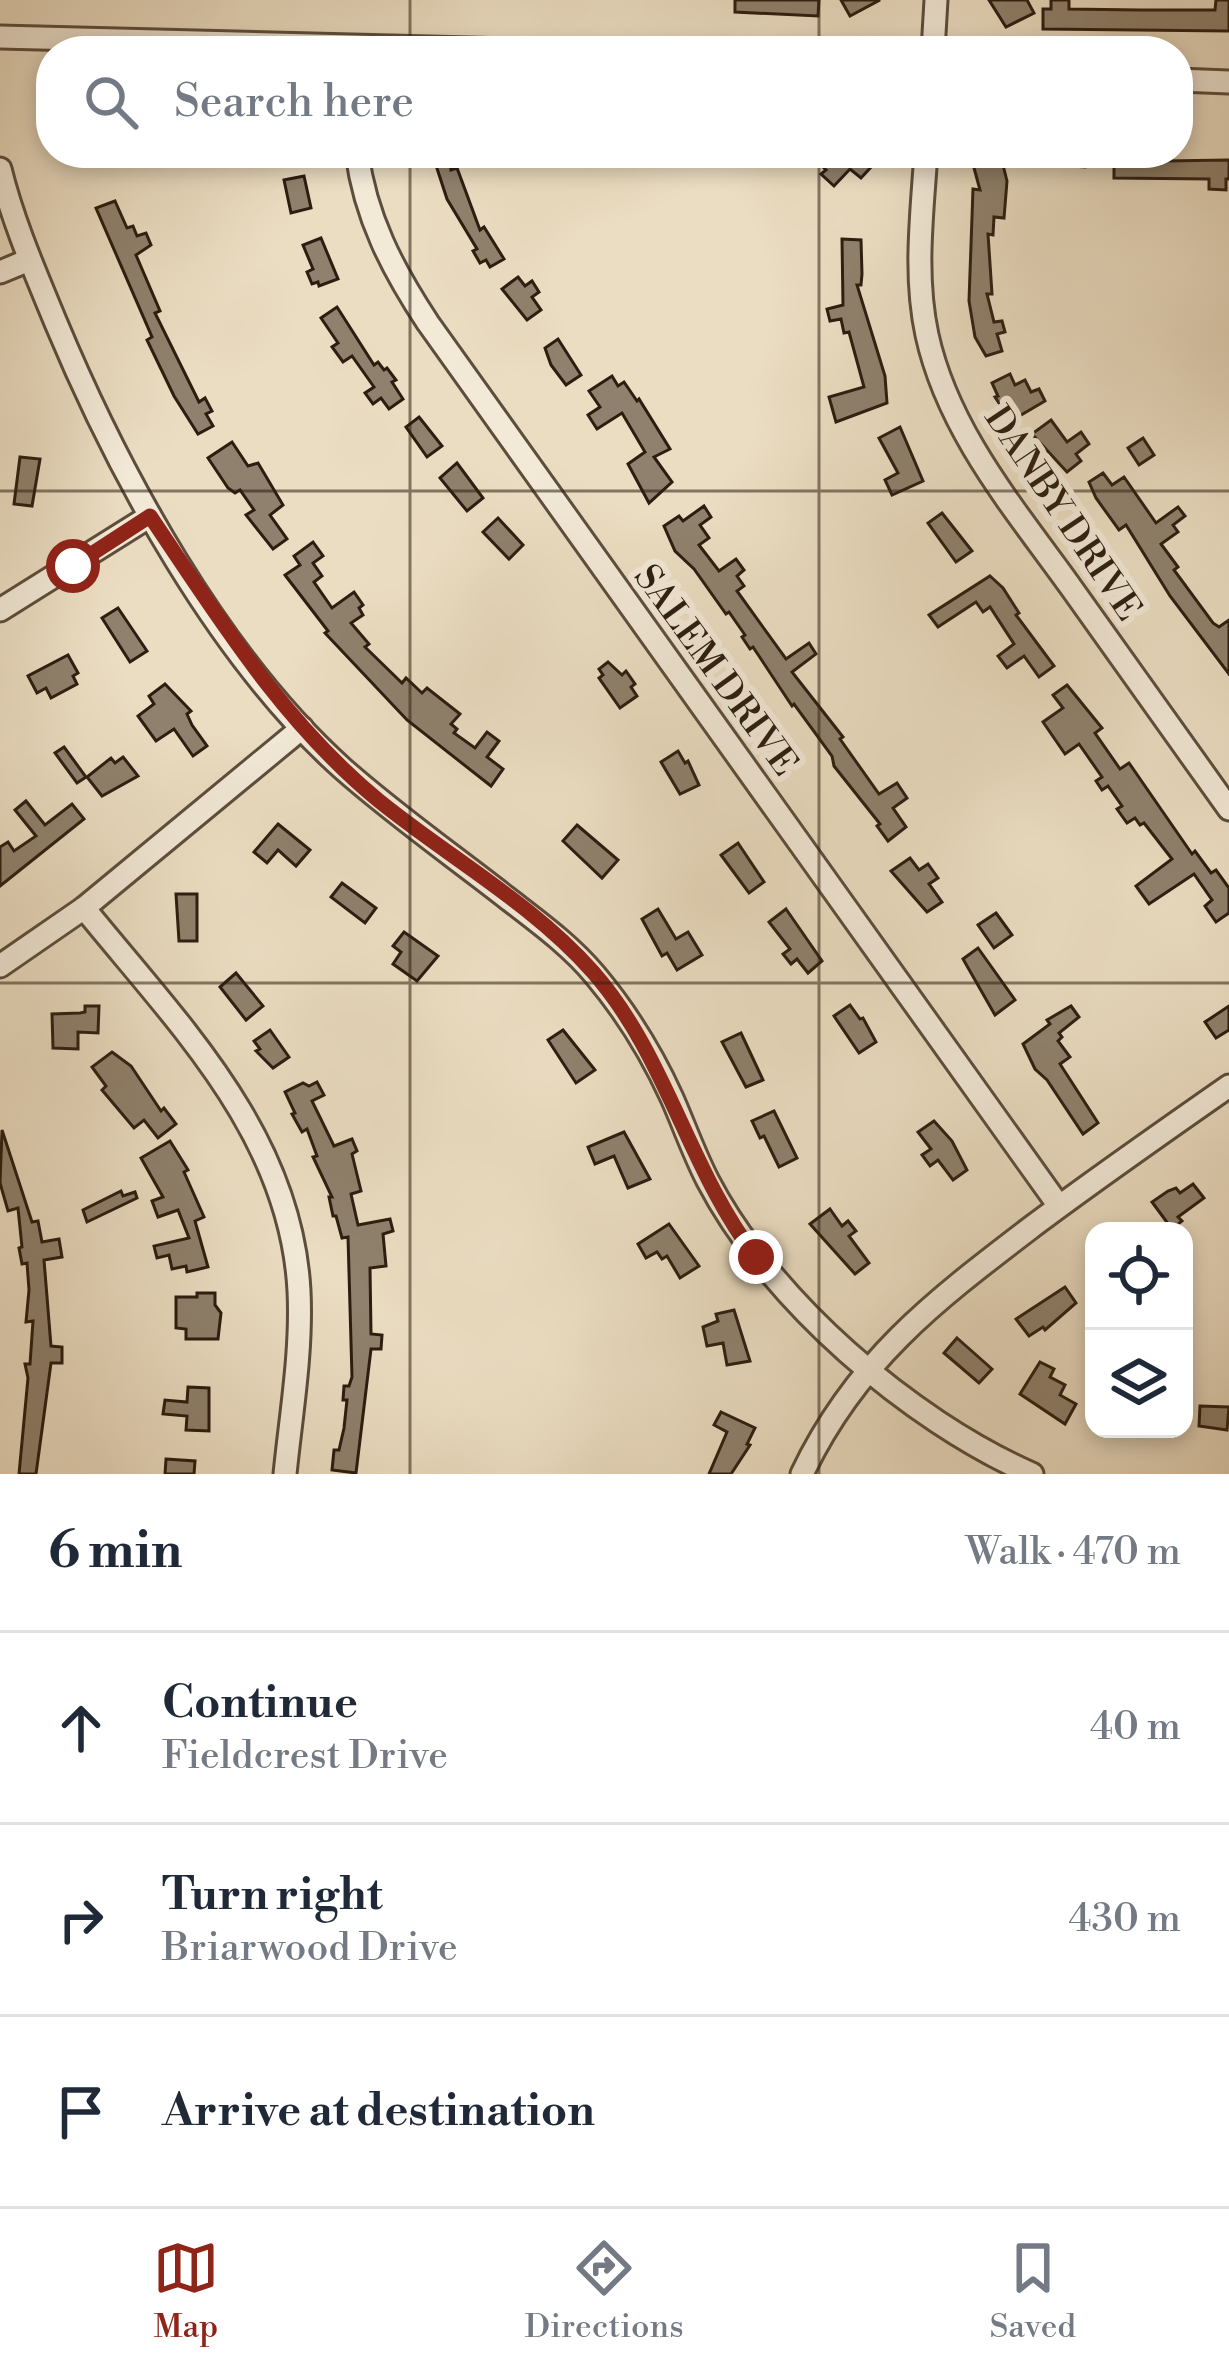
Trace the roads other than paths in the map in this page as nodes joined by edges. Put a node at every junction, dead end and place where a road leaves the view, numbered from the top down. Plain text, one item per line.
1 (937, 0) edge
2 (934, 36) edge
3 (0, 37) edge
4 (36, 38) edge
5 (1193, 81) edge
6 (1229, 82) edge
7 (360, 168) edge
8 (925, 168) edge
9 (0, 169) edge
10 (29, 260) junction
11 (0, 272) edge
12 (150, 516) junction
13 (0, 610) edge
14 (302, 728) junction
15 (1229, 808) edge
16 (84, 908) junction
17 (0, 966) edge
18 (1229, 1086) edge
19 (1059, 1206) junction
20 (870, 1369) junction
21 (285, 1474) edge
22 (802, 1474) edge
23 (1032, 1474) edge

1 - 2 street
3 - 4 street
5 - 6 street
7 - 19 street, SALEM DRIVE
8 - 15 street, DANBY DRIVE
9 - 10 street
10 - 11 street
10 - 12 street
12 - 13 street
12 - 14 street
14 - 16 street
14 - 20 street
16 - 17 street
16 - 21 street
18 - 19 street
19 - 20 street
20 - 22 street
20 - 23 street

